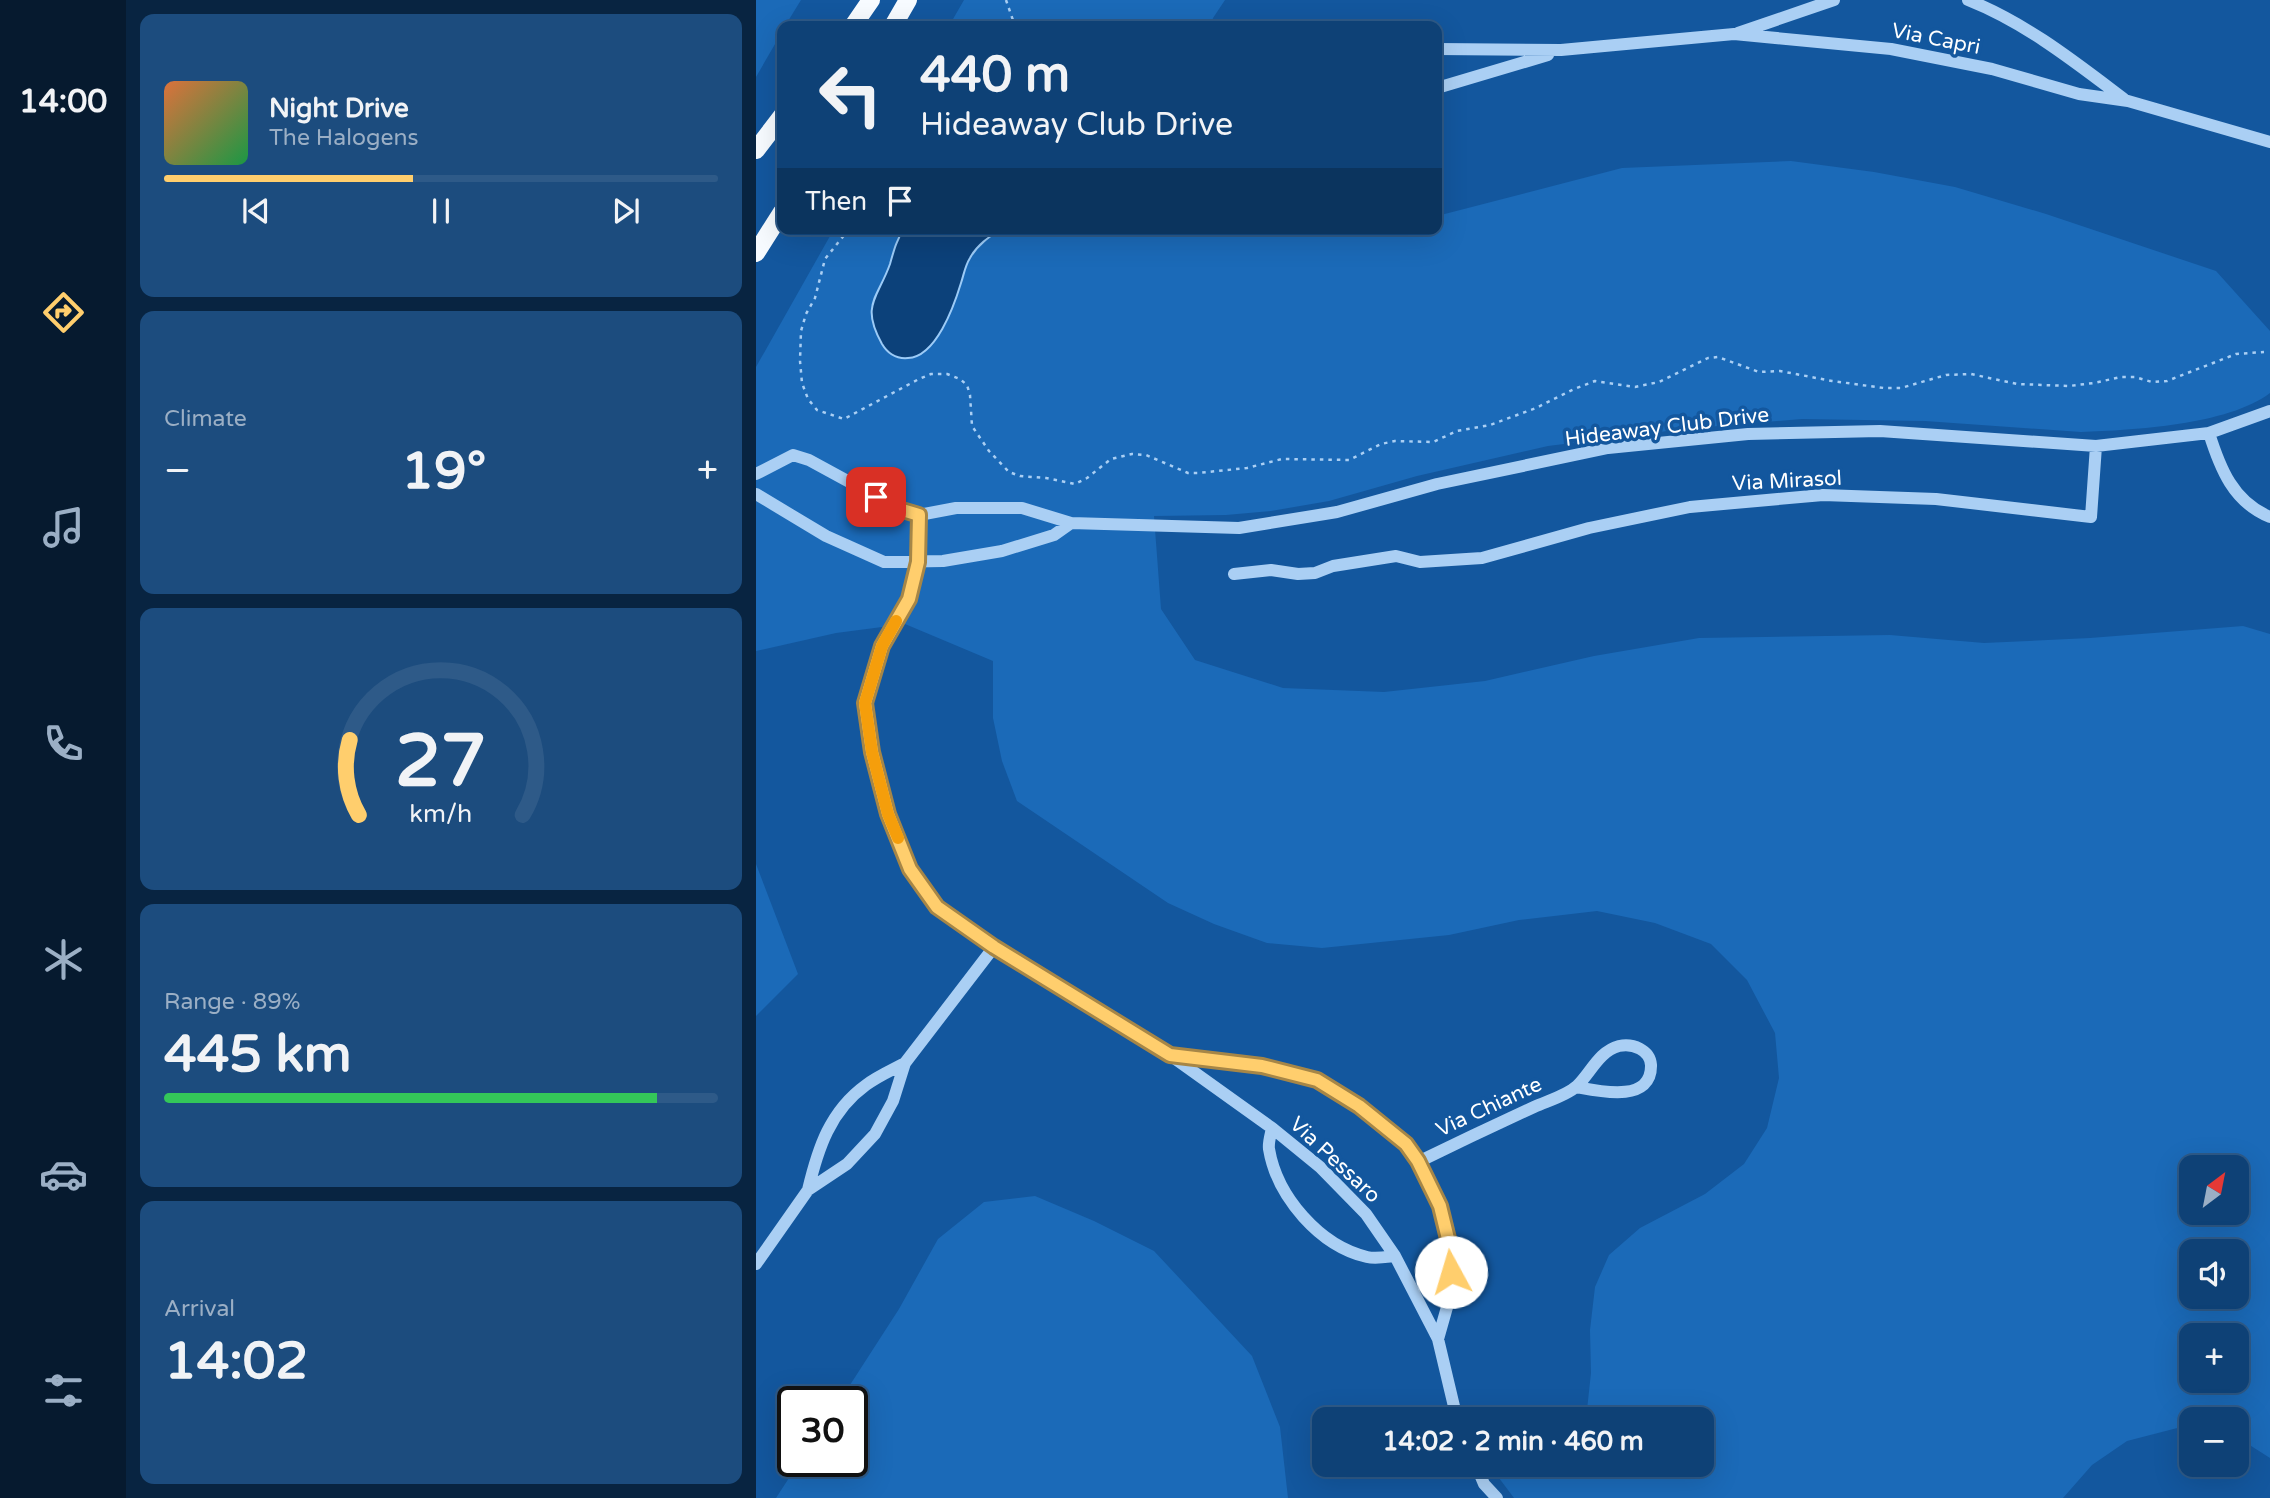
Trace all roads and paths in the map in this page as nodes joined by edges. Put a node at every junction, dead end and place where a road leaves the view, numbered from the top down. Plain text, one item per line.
1 (871, 0) edge
2 (908, 0) edge
3 (1006, 0) edge
4 (1834, 0) edge
5 (1968, 0) edge
6 (856, 21) edge
7 (896, 21) edge
8 (1013, 21) edge
9 (1734, 34) junction
10 (1442, 49) edge
11 (1561, 50) junction
12 (1442, 86) edge
13 (2127, 102) junction
14 (777, 123) edge
15 (2270, 142) edge
16 (756, 150) edge
17 (777, 220) edge
18 (844, 235) edge
19 (756, 253) edge
20 (2264, 352) dead end
21 (2270, 411) edge
22 (2209, 433) junction
23 (2095, 446) junction
24 (756, 474) edge
25 (756, 494) edge
26 (919, 515) junction
27 (2270, 517) edge
28 (1072, 523) junction
29 (918, 562) junction
30 (1234, 574) dead end
31 (994, 947) junction
32 (1170, 1055) junction
33 (905, 1063) junction
34 (1576, 1087) junction
35 (1272, 1128) junction
36 (1418, 1161) junction
37 (808, 1190) junction
38 (1395, 1256) junction
39 (756, 1264) edge
40 (1438, 1339) junction
41 (1454, 1407) edge
42 (1481, 1477) edge
43 (1497, 1498) edge

1 - 6 main road
2 - 7 main road
3 - 8 path
4 - 9 street, Via Capri
5 - 13 street, Via Capri
9 - 11 street, Via Capri
9 - 13 street, Via Capri
10 - 11 street, Via Capri
11 - 12 street, Via Capri
13 - 15 street, Via Capri
14 - 16 main road
17 - 19 main road
18 - 20 path
21 - 22 street, Hideaway Club Drive
22 - 23 street, Hideaway Club Drive
22 - 27 street
23 - 28 street, Hideaway Club Drive
23 - 30 street, Via Mirasol
24 - 26 street
25 - 29 street, Hideaway Club Drive
26 - 28 street, Hideaway Club Drive
26 - 29 street, Via Pessaro
28 - 29 street, Hideaway Club Drive
29 - 31 street, Via Pessaro
31 - 32 street, Via Pessaro
31 - 33 street
32 - 35 street, Via Pessaro
32 - 36 street, Via Pessaro
33 - 37 street
33 - 37 street
34 - 34 street, Via Chiante
34 - 36 street, Via Chiante
35 - 38 street, Via Pessaro
35 - 38 street, Via Pessaro
36 - 40 street, Via Pessaro
37 - 39 street
38 - 40 street, Via Pessaro
40 - 41 street, Via Pessaro
42 - 43 street

